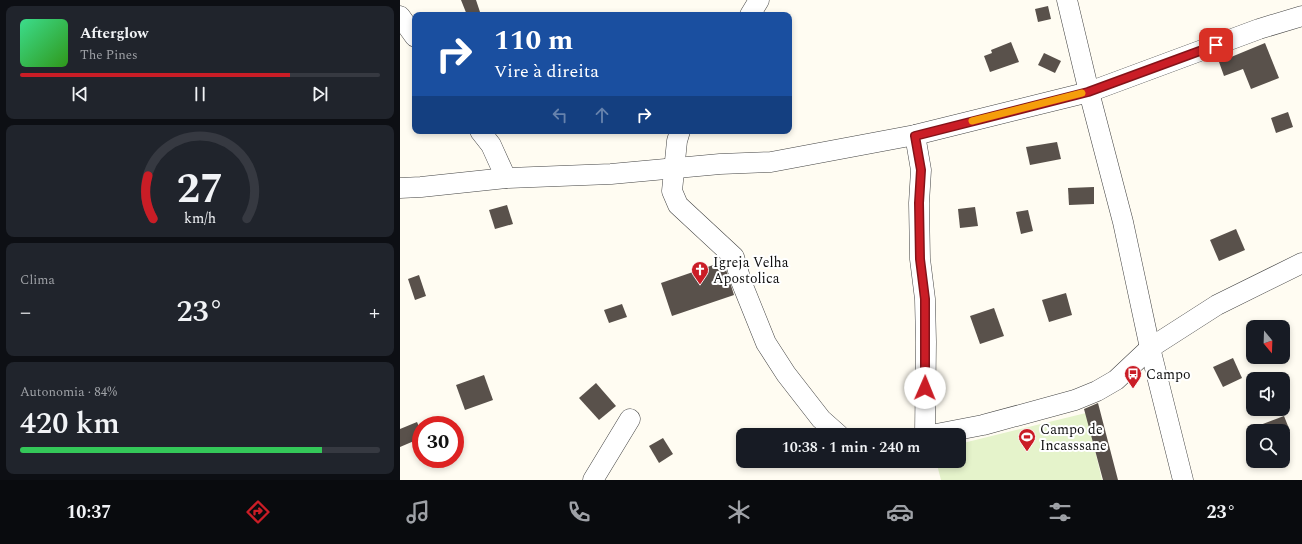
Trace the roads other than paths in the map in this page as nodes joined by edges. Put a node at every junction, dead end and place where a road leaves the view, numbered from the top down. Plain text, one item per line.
1 (759, 0) edge
2 (1067, 0) edge
3 (752, 12) edge
4 (400, 16) edge
5 (1302, 16) edge
6 (412, 33) edge
7 (1088, 92) junction
8 (482, 134) edge
9 (679, 134) edge
10 (915, 136) junction
11 (675, 168) junction
12 (506, 178) junction
13 (400, 188) edge
14 (1302, 262) edge
15 (1150, 348) junction
16 (630, 419) dead end
17 (831, 428) edge
18 (925, 428) edge
19 (966, 428) edge
20 (593, 480) edge
21 (1184, 480) edge

1 - 3 street
2 - 7 street
4 - 6 street
5 - 7 street
7 - 10 street
7 - 15 street
8 - 12 street
9 - 11 street
10 - 11 street
10 - 18 street
11 - 12 street
11 - 17 street
12 - 13 street
14 - 15 street
15 - 19 street
15 - 21 street
16 - 20 street

